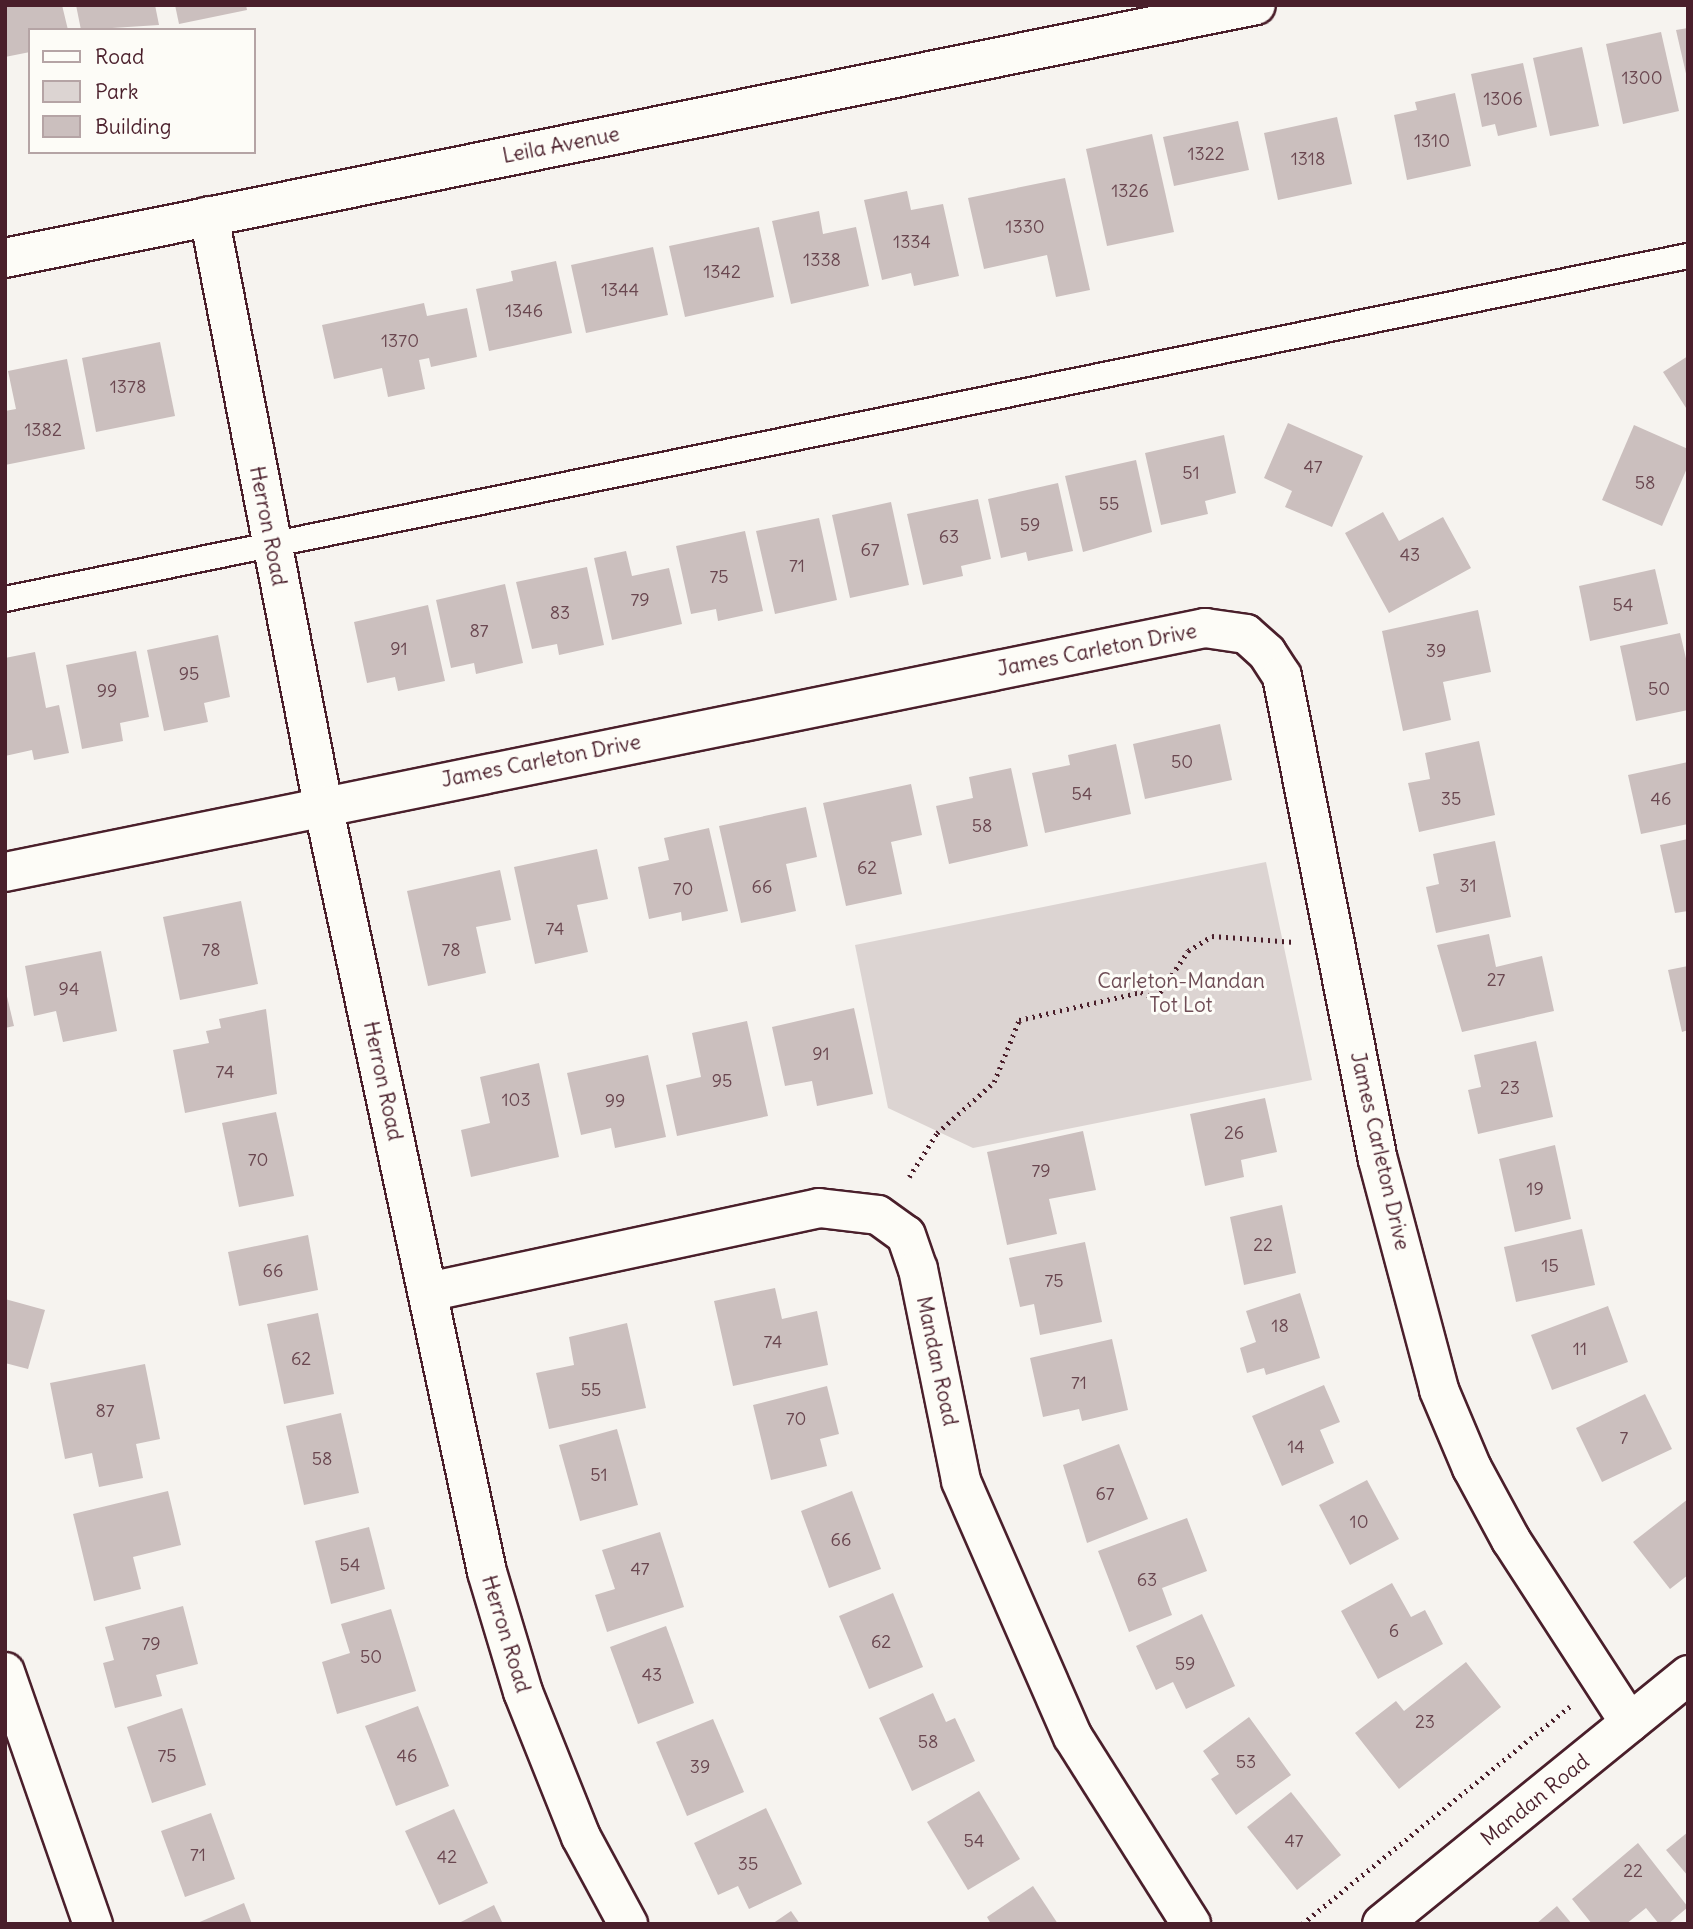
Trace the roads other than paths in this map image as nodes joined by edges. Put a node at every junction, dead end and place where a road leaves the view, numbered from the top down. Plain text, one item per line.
1 (1193, 5) edge
2 (1256, 5) edge
3 (1117, 32) junction
4 (209, 216) junction
5 (1688, 256) edge
6 (5, 258) edge
7 (271, 543) junction
8 (5, 599) edge
9 (323, 806) junction
10 (5, 872) edge
11 (428, 1292) junction
12 (5, 1672) edge
13 (1688, 1675) edge
14 (1630, 1723) junction
15 (93, 1924) edge
16 (628, 1924) edge
17 (1191, 1924) edge
18 (1382, 1924) edge

1 - 3 street, Leila Avenue
2 - 3 street, Leila Avenue
3 - 4 street, Leila Avenue
4 - 6 street, Leila Avenue
4 - 7 street, Herron Road
5 - 7 lane
7 - 8 lane
7 - 9 street, Herron Road
9 - 10 street, James Carleton Drive
9 - 11 street, Herron Road
9 - 14 street, James Carleton Drive
11 - 16 street, Herron Road
11 - 17 street, Mandan Road
12 - 15 street
13 - 14 street, Mandan Road
14 - 18 street, Mandan Road

